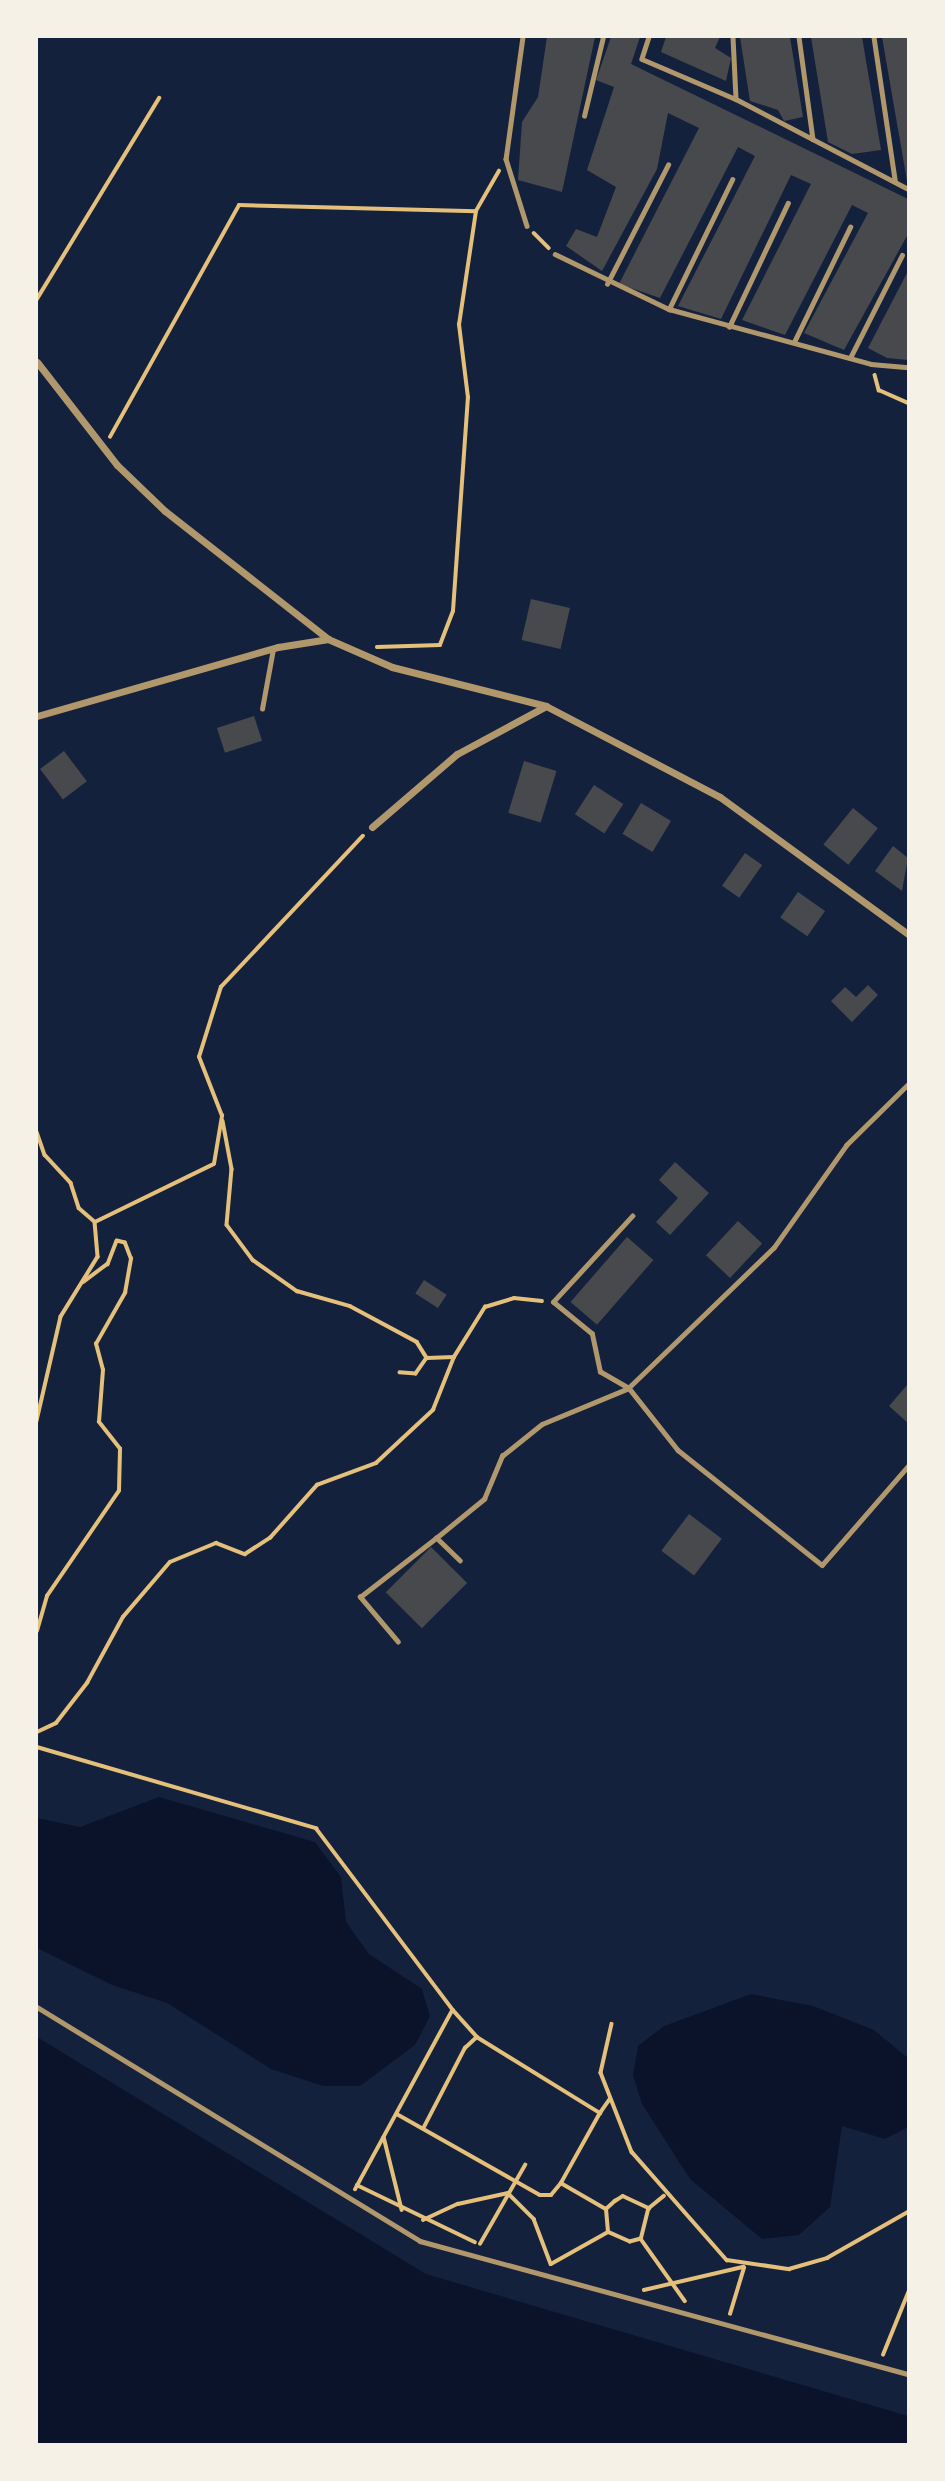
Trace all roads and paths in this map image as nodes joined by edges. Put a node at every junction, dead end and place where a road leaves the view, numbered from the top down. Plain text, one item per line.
1 (523, 37) edge
2 (603, 37) edge
3 (649, 37) edge
4 (733, 37) edge
5 (799, 37) edge
6 (874, 37) edge
7 (159, 98) dead end
8 (736, 99) junction
9 (584, 116) dead end
10 (813, 140) junction
11 (506, 159) junction
12 (668, 165) dead end
13 (732, 180) dead end
14 (895, 181) junction
15 (908, 189) edge
16 (788, 203) dead end
17 (475, 211) junction
18 (527, 226) joint
19 (849, 227) dead end
20 (555, 254) joint
21 (902, 256) dead end
22 (607, 284) junction
23 (37, 299) edge
24 (668, 309) junction
25 (729, 327) junction
26 (793, 342) junction
27 (850, 358) junction
28 (37, 362) edge
29 (908, 368) edge
30 (879, 390) dead end
31 (908, 403) edge
32 (104, 449) junction
33 (328, 639) junction
34 (273, 648) junction
35 (363, 654) junction
36 (546, 706) junction
37 (262, 709) dead end
38 (37, 716) edge
39 (372, 827) joint
40 (908, 934) edge
41 (908, 1085) edge
42 (222, 1116) junction
43 (37, 1132) edge
44 (632, 1216) dead end
45 (95, 1222) junction
46 (84, 1282) junction
47 (553, 1302) junction
48 (454, 1357) junction
49 (427, 1358) junction
50 (400, 1373) dead end
51 (629, 1388) junction
52 (37, 1422) edge
53 (908, 1466) edge
54 (436, 1538) junction
55 (460, 1561) dead end
56 (37, 1631) edge
57 (398, 1642) dead end
58 (37, 1732) edge
59 (37, 1747) edge
60 (37, 2007) edge
61 (453, 2010) junction
62 (612, 2024) dead end
63 (477, 2037) junction
64 (609, 2099) junction
65 (600, 2113) junction
66 (397, 2114) junction
67 (424, 2127) junction
68 (384, 2137) junction
69 (524, 2165) dead end
70 (516, 2181) junction
71 (561, 2183) junction
72 (357, 2185) junction
73 (508, 2193) junction
74 (664, 2196) junction
75 (355, 2202) junction
76 (649, 2207) junction
77 (606, 2209) junction
78 (402, 2210) junction
79 (908, 2213) edge
80 (423, 2220) junction
81 (608, 2232) junction
82 (641, 2239) junction
83 (480, 2244) junction
84 (491, 2247) dead end
85 (539, 2261) dead end
86 (551, 2264) junction
87 (745, 2267) junction
88 (565, 2268) dead end
89 (675, 2283) junction
90 (631, 2287) dead end
91 (644, 2290) junction
92 (908, 2293) edge
93 (665, 2296) dead end
94 (675, 2299) dead end
95 (685, 2301) junction
96 (696, 2305) dead end
97 (719, 2312) dead end
98 (730, 2315) junction
99 (742, 2319) dead end
100 (726, 2326) junction
101 (869, 2355) dead end
102 (908, 2374) edge

1 - 11 lane
2 - 9 lane
3 - 8 lane
4 - 8 lane
5 - 10 lane
6 - 14 lane
7 - 23 path
8 - 10 lane
10 - 14 lane
11 - 17 path
11 - 18 lane
12 - 22 lane
13 - 24 lane
14 - 15 lane
16 - 25 lane
17 - 32 path
17 - 35 path
18 - 20 path
19 - 26 lane
20 - 22 lane
21 - 27 lane
22 - 24 lane
24 - 25 lane
25 - 26 lane
26 - 27 lane
27 - 29 lane
28 - 32 street
30 - 31 path
32 - 33 street
33 - 34 street
33 - 35 street
34 - 37 lane
34 - 38 street
35 - 36 street
36 - 39 street
36 - 40 street
39 - 42 path
41 - 51 lane
42 - 45 path
42 - 49 path
43 - 45 path
44 - 47 lane
45 - 46 path
46 - 52 path
46 - 56 path
47 - 48 path
47 - 51 lane
48 - 49 path
48 - 58 path
49 - 50 path
51 - 53 lane
51 - 54 lane
54 - 55 lane
54 - 57 lane
59 - 61 path
60 - 75 lane
61 - 63 path
61 - 66 path
62 - 64 path
63 - 65 path
63 - 67 path
64 - 65 path
64 - 74 path
65 - 71 path
66 - 67 path
66 - 68 path
67 - 70 path
68 - 72 path
68 - 78 path
69 - 70 path
70 - 71 path
70 - 73 path
71 - 77 path
72 - 75 path
72 - 78 path
73 - 80 path
73 - 83 path
73 - 86 path
74 - 76 path
74 - 87 path
75 - 100 lane
76 - 77 path
76 - 82 path
77 - 81 path
78 - 80 path
79 - 87 path
80 - 83 path
81 - 82 path
81 - 86 path
82 - 89 path
83 - 84 path
85 - 86 path
86 - 88 path
87 - 89 path
87 - 98 path
89 - 91 path
89 - 95 path
90 - 91 path
91 - 93 path
92 - 101 path
94 - 95 path
95 - 96 path
97 - 98 path
98 - 99 path
98 - 100 path
100 - 102 lane

